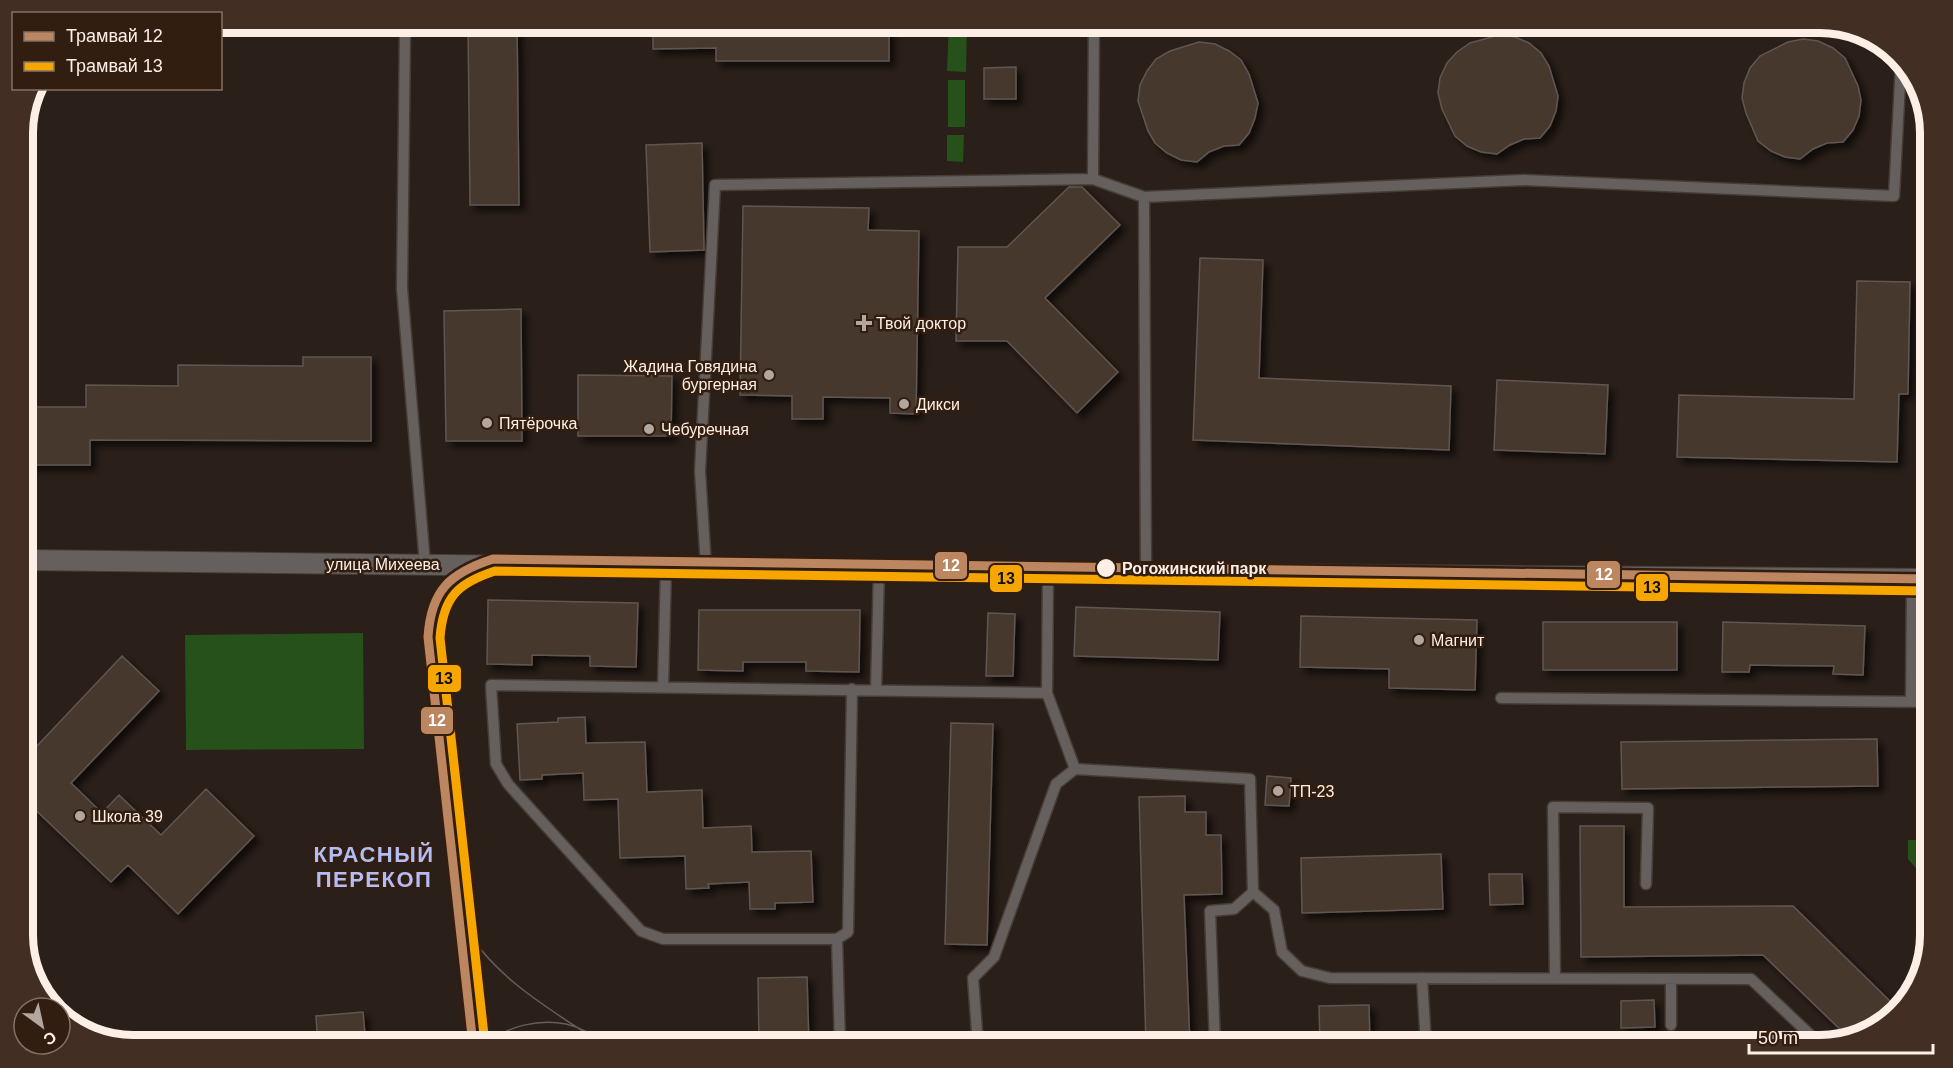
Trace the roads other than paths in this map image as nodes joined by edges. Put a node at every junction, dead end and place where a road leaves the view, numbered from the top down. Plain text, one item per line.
1 (405, 33) edge
2 (1094, 33) edge
3 (1900, 74) edge
4 (1093, 179) junction
5 (1144, 197) junction
6 (33, 560) edge
7 (424, 564) junction
8 (491, 564) junction
9 (666, 567) junction
10 (706, 567) junction
11 (879, 570) junction
12 (1048, 571) junction
13 (1146, 573) junction
14 (1920, 579) edge
15 (1920, 591) edge
16 (663, 687) junction
17 (852, 689) junction
18 (876, 690) junction
19 (1047, 693) junction
20 (1501, 698) dead end
21 (1911, 701) junction
22 (1920, 701) edge
23 (1075, 769) junction
24 (1646, 884) dead end
25 (1253, 892) junction
26 (837, 939) junction
27 (1422, 978) junction
28 (1555, 978) junction
29 (1671, 979) junction
30 (1671, 1025) dead end
31 (479, 1035) edge
32 (840, 1035) edge
33 (977, 1035) edge
34 (1215, 1035) edge
35 (1425, 1035) edge
36 (1810, 1035) edge

1 - 7 lane
2 - 4 lane
3 - 5 lane
4 - 5 lane
4 - 10 lane
5 - 13 lane
6 - 7 street, улица Михеева
7 - 8 street, улица Михеева
8 - 9 street, улица Михеева
8 - 31 street
9 - 10 street, улица Михеева
9 - 16 lane
10 - 11 street, улица Михеева
11 - 12 street, улица Михеева
11 - 18 lane
12 - 13 street, улица Михеева
12 - 19 lane
13 - 14 street, улица Михеева
15 - 21 lane
16 - 17 lane
16 - 26 lane
17 - 18 lane
17 - 26 lane
18 - 19 lane
19 - 23 lane
20 - 21 lane
21 - 22 lane
23 - 25 lane
23 - 33 lane
24 - 28 lane
25 - 27 lane
25 - 34 lane
26 - 32 lane
27 - 28 lane
27 - 35 lane
28 - 29 lane
29 - 30 lane
29 - 36 lane

